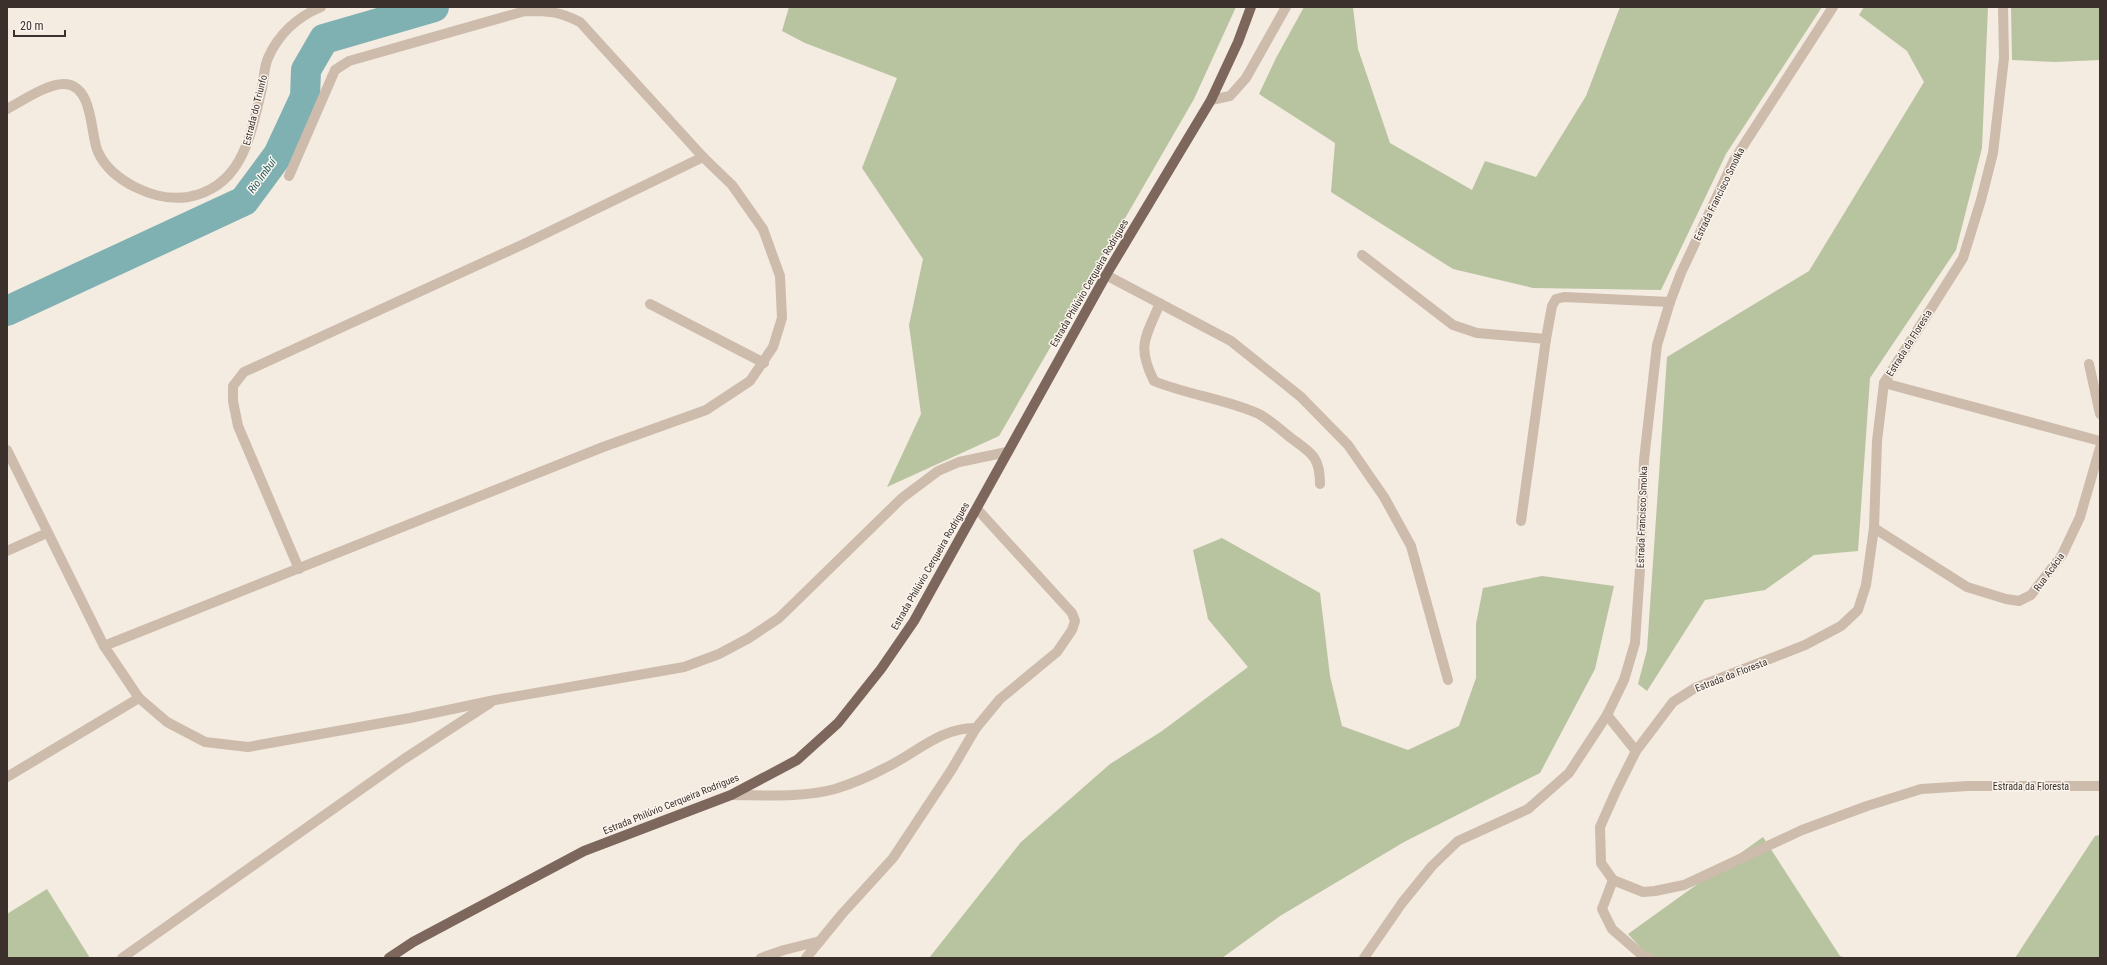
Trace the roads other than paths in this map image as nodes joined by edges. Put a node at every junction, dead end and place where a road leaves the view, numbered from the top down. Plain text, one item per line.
1 (321, 7) edge
2 (1251, 7) edge
3 (1286, 7) edge
4 (1833, 7) edge
5 (2003, 7) edge
6 (1211, 100) junction
7 (7, 109) edge
8 (703, 157) junction
9 (289, 176) dead end
10 (1362, 255) dead end
11 (1106, 275) junction
12 (1670, 302) junction
13 (1160, 303) junction
14 (650, 304) dead end
15 (1546, 339) junction
16 (764, 363) junction
17 (2088, 364) dead end
18 (1884, 383) junction
19 (2100, 414) edge
20 (2100, 442) edge
21 (2100, 448) edge
22 (7, 450) edge
23 (1007, 452) junction
24 (1320, 484) dead end
25 (977, 509) junction
26 (1521, 521) dead end
27 (1874, 528) junction
28 (47, 533) junction
29 (7, 551) edge
30 (299, 568) junction
31 (104, 646) junction
32 (1448, 680) dead end
33 (139, 698) junction
34 (495, 700) junction
35 (1607, 715) junction
36 (976, 728) junction
37 (1636, 751) junction
38 (7, 777) edge
39 (2100, 786) edge
40 (731, 795) junction
41 (1613, 880) junction
42 (820, 941) junction
43 (122, 958) edge
44 (389, 958) edge
45 (761, 958) edge
46 (806, 958) edge
47 (1364, 958) edge
48 (1649, 958) edge

1 - 7 street, Estrada do Triunfo
2 - 6 main road, Estrada Philúvio Cerqueira Rodrigues
3 - 6 street
4 - 12 street, Estrada Francisco Smolka
5 - 18 street, Estrada da Floresta
6 - 11 main road, Estrada Philúvio Cerqueira Rodrigues
8 - 9 street
8 - 16 street
8 - 30 street
10 - 15 street
11 - 13 street
11 - 23 main road, Estrada Philúvio Cerqueira Rodrigues
12 - 15 street
12 - 35 street, Estrada Francisco Smolka
13 - 24 street
13 - 32 street
14 - 16 street
15 - 26 street
16 - 30 street
17 - 19 street
18 - 20 street
18 - 27 street, Estrada da Floresta
21 - 27 street, Rua Acácia
22 - 28 street
23 - 25 main road, Estrada Philúvio Cerqueira Rodrigues
23 - 34 street
25 - 36 street
25 - 40 main road, Estrada Philúvio Cerqueira Rodrigues
27 - 37 street, Estrada da Floresta
28 - 29 street
28 - 31 street
30 - 31 street
31 - 33 street
33 - 34 street
33 - 38 street
34 - 43 street
35 - 37 street
35 - 47 street, Estrada Francisco Smolka
36 - 40 street
36 - 42 street
37 - 41 street, Estrada da Floresta
39 - 41 street, Estrada da Floresta
40 - 44 main road, Estrada Philúvio Cerqueira Rodrigues
41 - 48 street
42 - 45 street
42 - 46 street

